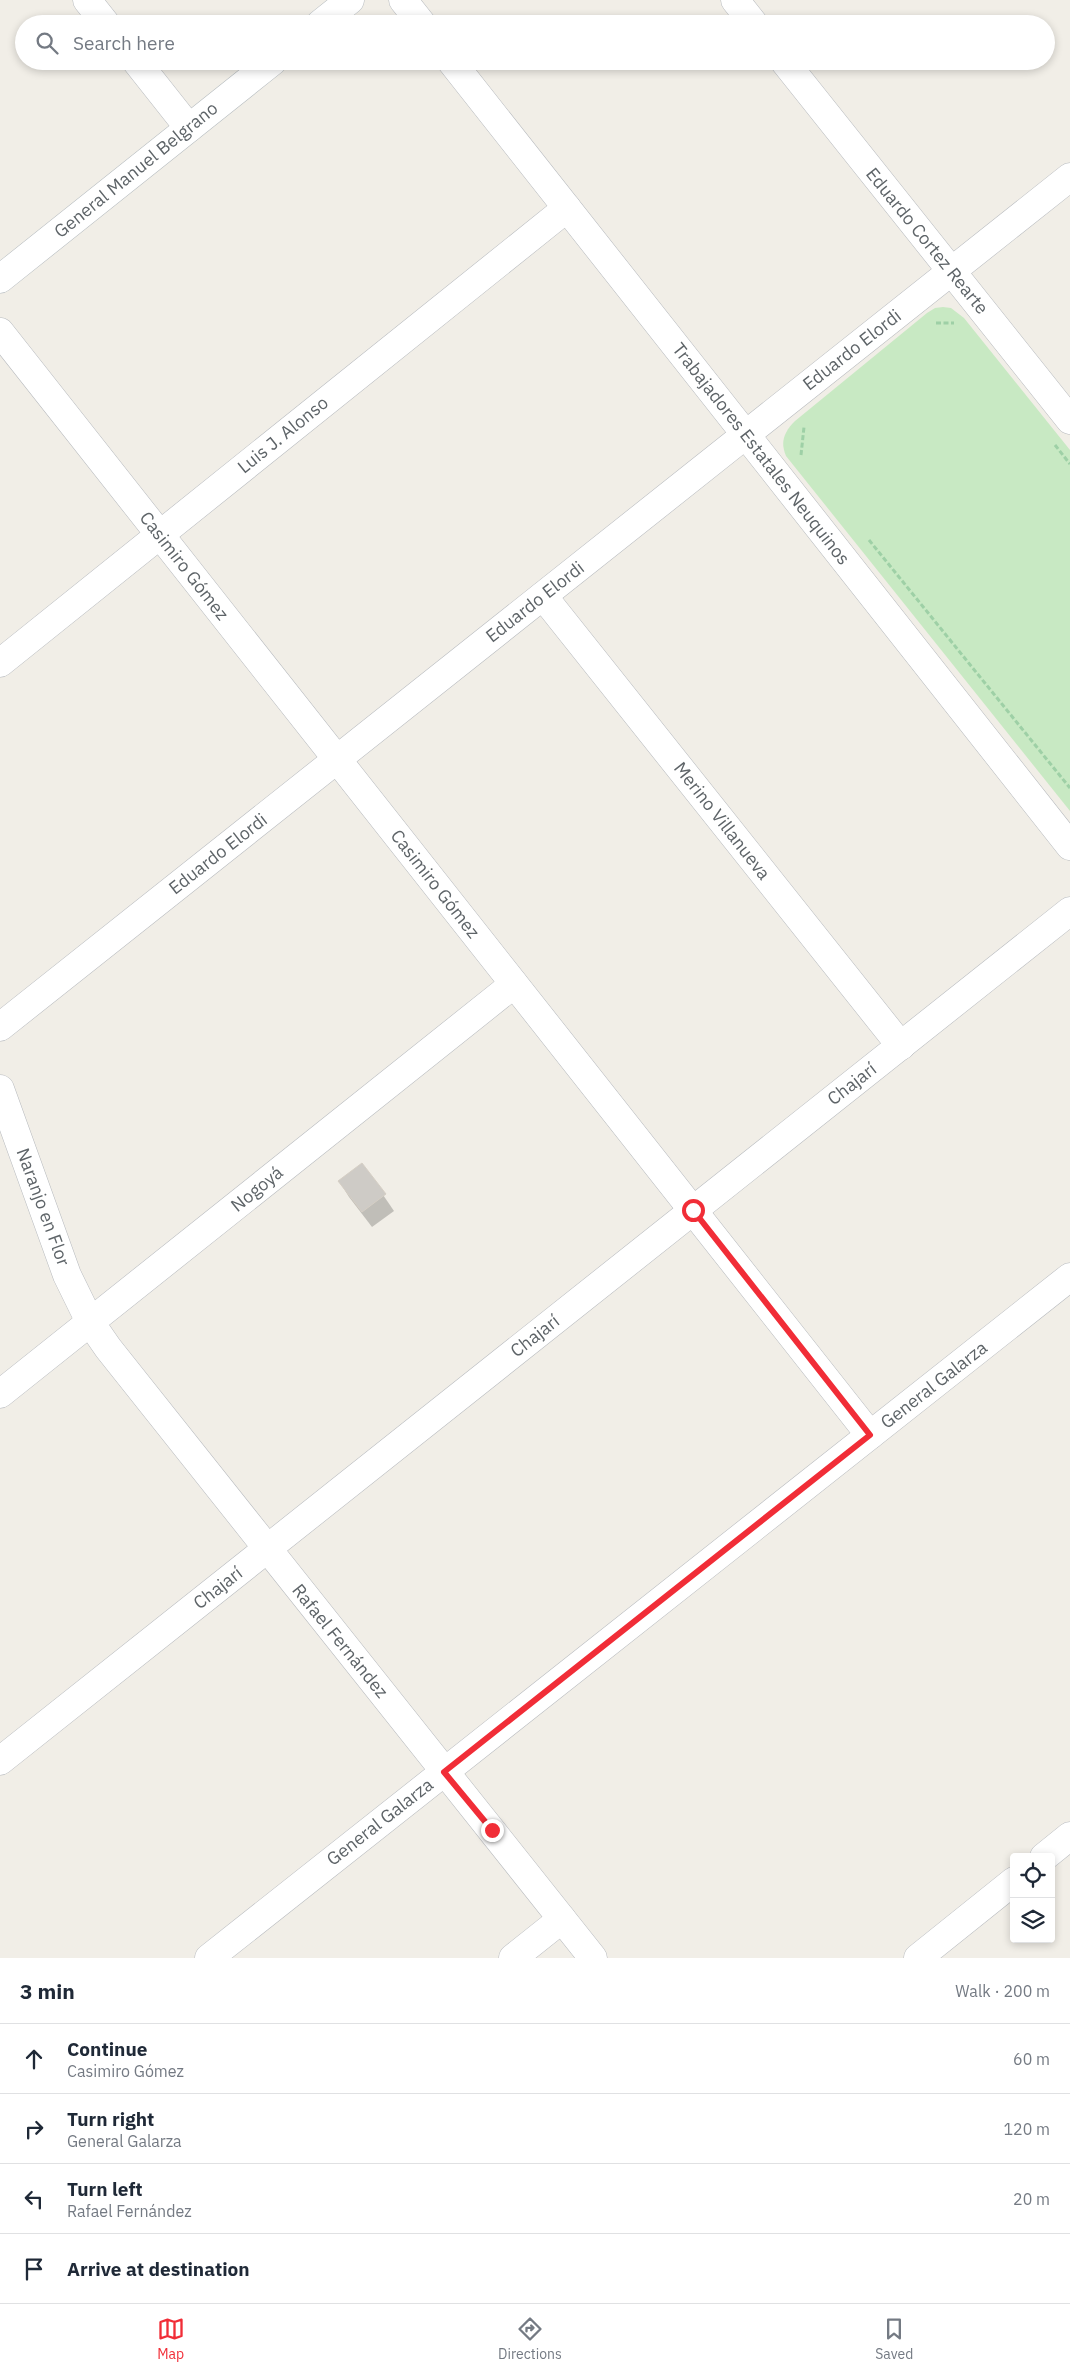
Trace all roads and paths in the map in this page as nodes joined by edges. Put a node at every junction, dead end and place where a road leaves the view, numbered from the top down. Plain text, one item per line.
1 (87, 0) edge
2 (350, 0) edge
3 (403, 0) edge
4 (735, 0) edge
5 (99, 15) edge
6 (331, 15) edge
7 (415, 15) edge
8 (747, 15) edge
9 (143, 70) edge
10 (262, 70) edge
11 (458, 70) edge
12 (791, 70) edge
13 (189, 128) junction
14 (1070, 177) edge
15 (567, 208) junction
16 (952, 271) junction
17 (0, 279) edge
18 (933, 323) dead end
19 (956, 323) dead end
20 (0, 332) edge
21 (1070, 420) edge
22 (810, 422) dead end
23 (746, 435) junction
24 (1052, 442) dead end
25 (806, 462) dead end
26 (1070, 464) edge
27 (863, 532) dead end
28 (160, 535) junction
29 (543, 596) junction
30 (0, 663) edge
31 (337, 759) junction
32 (1070, 788) edge
33 (1070, 846) edge
34 (1070, 911) edge
35 (514, 984) junction
36 (0, 1027) edge
37 (900, 1046) junction
38 (0, 1089) edge
39 (693, 1210) junction
40 (1070, 1277) edge
41 (90, 1322) junction
42 (0, 1394) edge
43 (870, 1435) junction
44 (267, 1549) junction
45 (0, 1761) edge
46 (444, 1772) junction
47 (1070, 1836) edge
48 (1049, 1853) edge
49 (1010, 1884) edge
50 (562, 1919) junction
51 (209, 1958) edge
52 (513, 1958) edge
53 (594, 1958) edge
54 (918, 1958) edge

1 - 5 street
2 - 6 street
3 - 7 street
4 - 8 street
9 - 13 street
10 - 13 street, General Manuel Belgrano
11 - 15 street, Trabajadores Estatales Neuquinos
12 - 16 street, Eduardo Cortez Rearte
13 - 17 street, General Manuel Belgrano
14 - 16 street, Eduardo Elordi
15 - 23 street, Trabajadores Estatales Neuquinos
15 - 28 street, Luis J. Alonso
16 - 21 street, Eduardo Cortez Rearte
16 - 23 street, Eduardo Elordi
18 - 19 path
20 - 28 street, Casimiro Gómez
22 - 25 path
23 - 29 street, Eduardo Elordi
23 - 33 street, Trabajadores Estatales Neuquinos
24 - 26 path
27 - 32 path
28 - 30 street, Luis J. Alonso
28 - 31 street, Casimiro Gómez
29 - 31 street, Eduardo Elordi
29 - 37 street, Merino Villanueva
31 - 35 street, Casimiro Gómez
31 - 36 street, Eduardo Elordi
34 - 37 street, Chajarí
35 - 39 street, Casimiro Gómez
35 - 41 street, Nogoyá
37 - 39 street, Chajarí
38 - 41 street, Naranjo en Flor
39 - 43 street, Casimiro Gómez
39 - 44 street, Chajarí
40 - 43 street, General Galarza
41 - 42 street, Nogoyá
41 - 44 street, Rafael Fernández
43 - 46 street, General Galarza
44 - 45 street, Chajarí
44 - 46 street, Rafael Fernández
46 - 50 street, Rafael Fernández
46 - 51 street, General Galarza
47 - 48 street
49 - 54 street
50 - 52 street
50 - 53 street, Rafael Fernández

